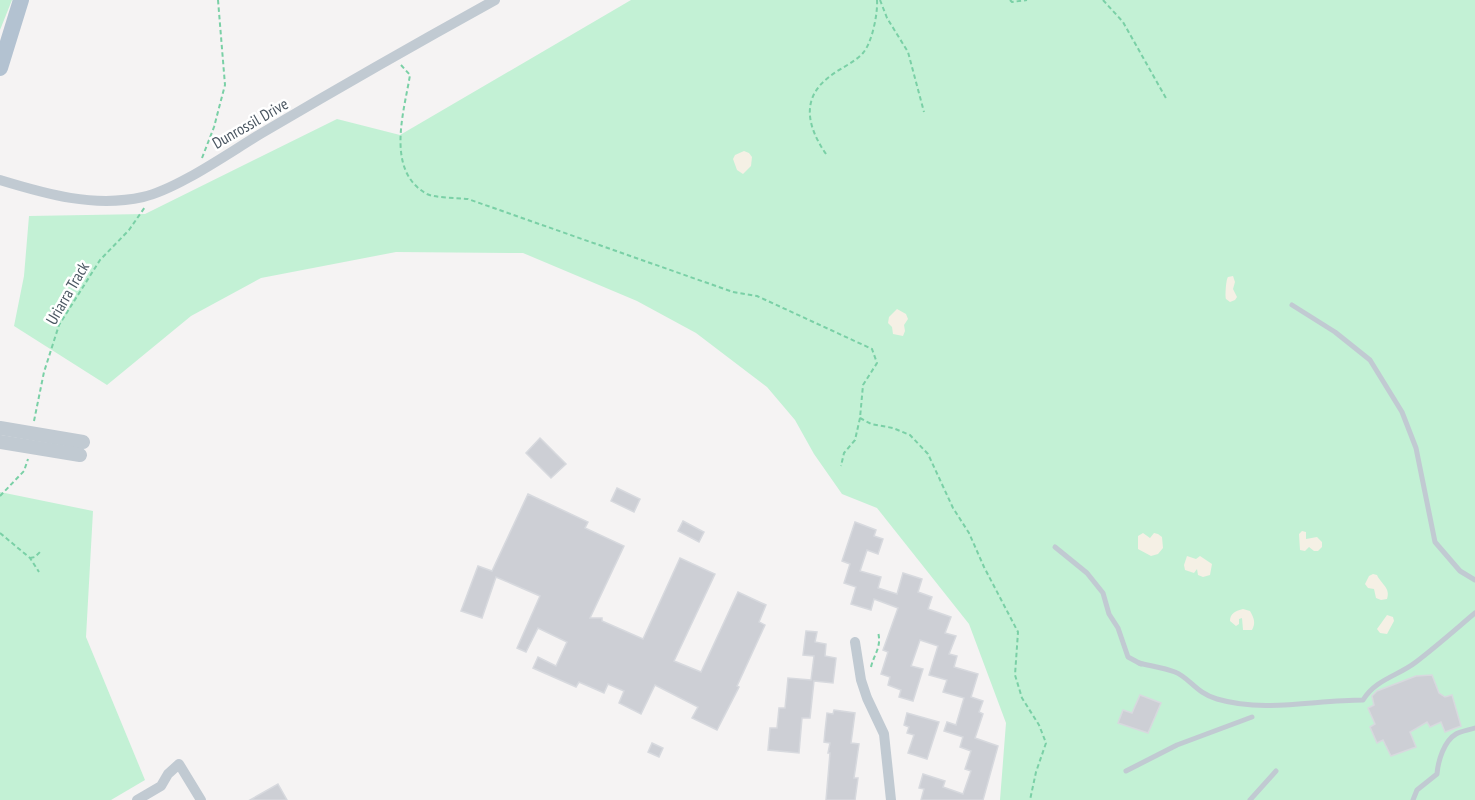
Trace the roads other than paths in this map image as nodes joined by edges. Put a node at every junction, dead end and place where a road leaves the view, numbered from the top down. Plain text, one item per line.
1 (21, 0) edge
2 (495, 0) edge
3 (0, 68) edge
4 (1, 180) edge
5 (1292, 305) dead end
6 (0, 428) edge
7 (0, 442) edge
8 (1055, 547) dead end
9 (1475, 580) edge
10 (1475, 613) edge
11 (855, 642) dead end
12 (1252, 717) dead end
13 (1475, 728) edge
14 (1126, 771) dead end
15 (1276, 771) dead end
16 (137, 800) edge
17 (201, 800) edge
18 (891, 800) edge
19 (1250, 800) edge
20 (1413, 800) edge

1 - 3 main road
2 - 4 street, Dunrossil Drive
5 - 9 lane
6 - 7 street
8 - 10 lane
11 - 18 street
12 - 14 lane
13 - 20 lane
15 - 19 lane
16 - 17 street

